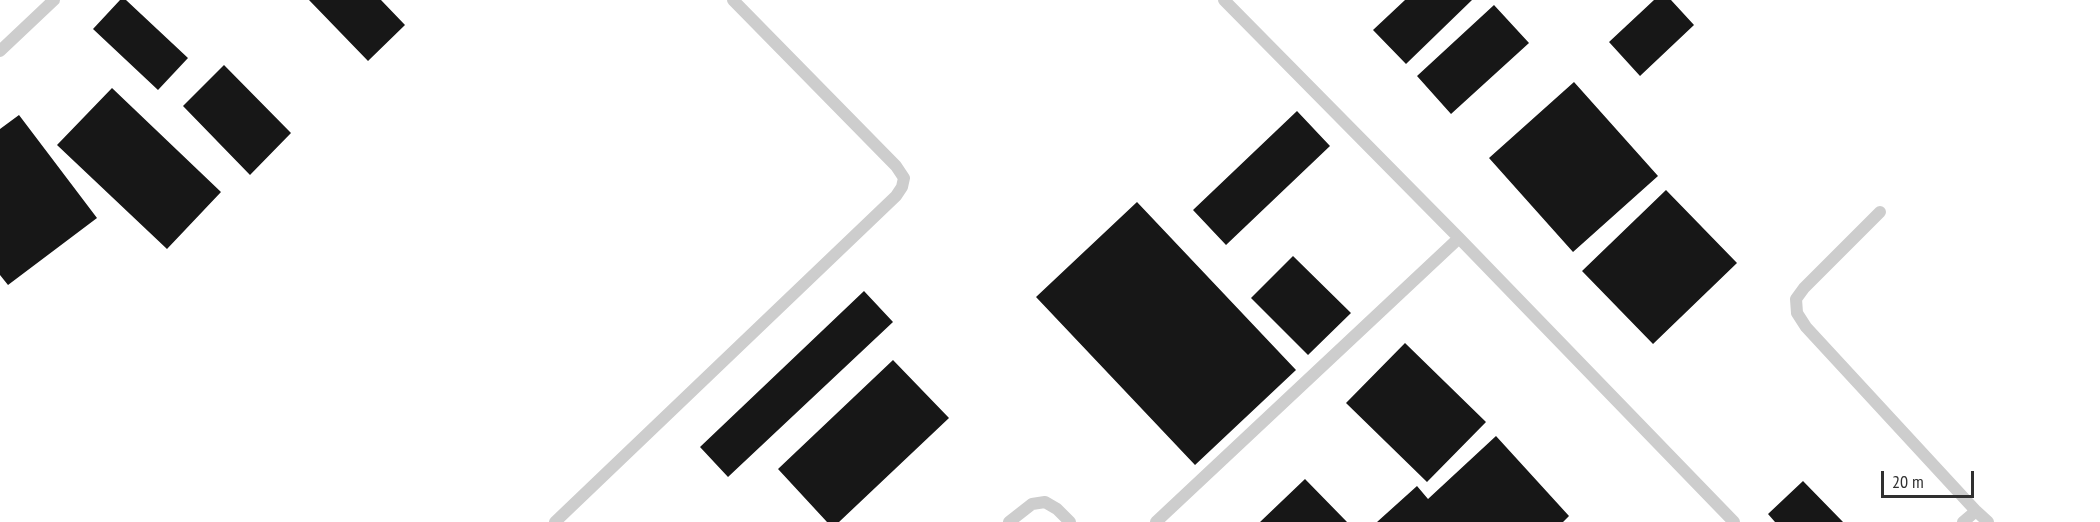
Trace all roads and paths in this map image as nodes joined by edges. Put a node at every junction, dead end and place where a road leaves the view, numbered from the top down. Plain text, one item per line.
1 (54, 0) edge
2 (733, 0) edge
3 (1224, 0) edge
4 (0, 51) edge
5 (1880, 212) dead end
6 (1459, 238) junction
7 (1976, 510) junction
8 (555, 522) edge
9 (1009, 522) edge
10 (1070, 522) edge
11 (1156, 522) edge
12 (1734, 522) edge
13 (1963, 522) edge
14 (1988, 522) edge

1 - 4 lane
2 - 8 lane
3 - 6 lane
5 - 7 lane
6 - 11 lane
6 - 12 lane
7 - 13 lane
7 - 14 lane
9 - 10 lane

